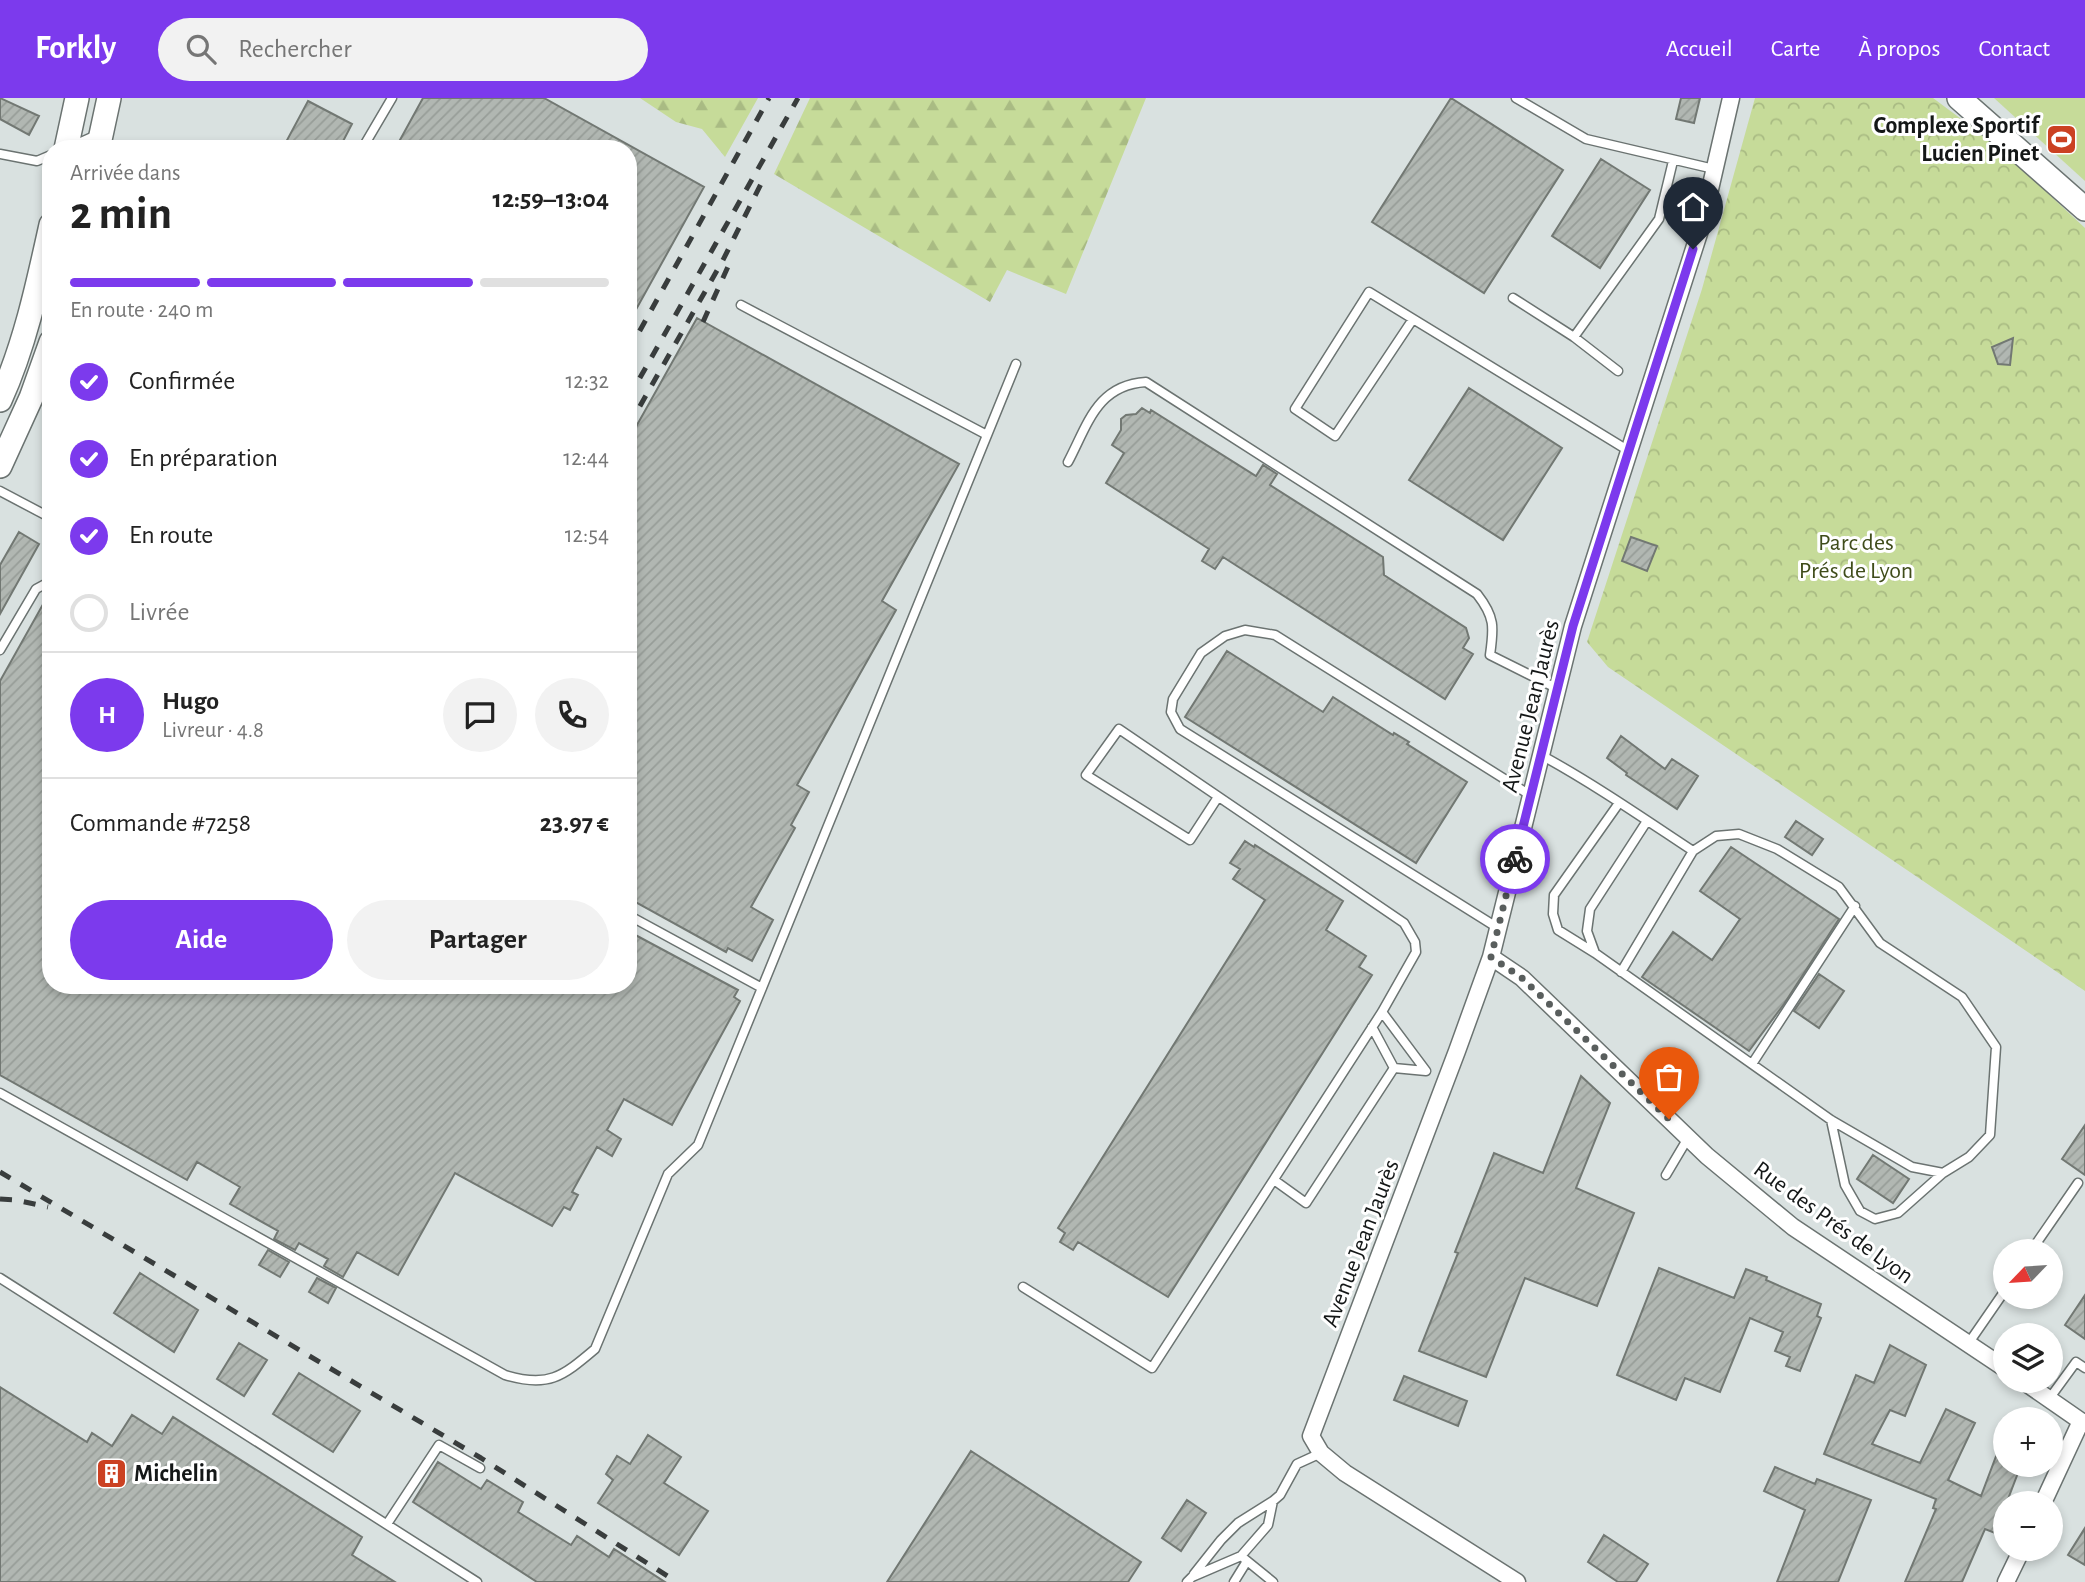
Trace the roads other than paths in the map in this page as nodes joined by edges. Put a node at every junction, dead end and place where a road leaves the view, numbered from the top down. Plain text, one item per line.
1 (77, 98) edge
2 (109, 98) edge
3 (391, 98) edge
4 (1516, 98) edge
5 (1731, 98) edge
6 (1959, 98) edge
7 (68, 140) edge
8 (100, 140) edge
9 (367, 140) edge
10 (0, 154) edge
11 (42, 159) edge
12 (1672, 161) junction
13 (1714, 169) junction
14 (2085, 209) edge
15 (42, 266) edge
16 (1513, 298) dead end
17 (741, 305) dead end
18 (1413, 319) junction
19 (1574, 338) junction
20 (1016, 364) dead end
21 (42, 367) edge
22 (1618, 372) dead end
23 (0, 400) edge
24 (987, 435) junction
25 (1629, 451) junction
26 (1068, 462) dead end
27 (0, 466) edge
28 (0, 491) edge
29 (42, 512) edge
30 (42, 586) edge
31 (0, 650) edge
32 (1558, 689) junction
33 (1541, 755) junction
34 (1531, 796) junction
35 (1218, 797) junction
36 (1619, 803) junction
37 (1647, 821) junction
38 (1693, 851) junction
39 (1855, 906) junction
40 (637, 920) edge
41 (1498, 928) junction
42 (1595, 953) junction
43 (1491, 957) junction
44 (1621, 972) junction
45 (762, 988) junction
46 (1382, 1012) junction
47 (1372, 1027) junction
48 (1752, 1064) junction
49 (1394, 1068) junction
50 (1426, 1071) junction
51 (1447, 1078) junction
52 (0, 1093) edge
53 (1831, 1120) junction
54 (1688, 1138) junction
55 (1942, 1173) junction
56 (1666, 1175) dead end
57 (1273, 1180) junction
58 (2078, 1183) dead end
59 (2039, 1239) edge
60 (0, 1278) edge
61 (1023, 1287) dead end
62 (1993, 1308) edge
63 (1968, 1344) junction
64 (1993, 1360) edge
65 (2085, 1368) edge
66 (2040, 1393) edge
67 (2049, 1399) junction
68 (2083, 1423) edge
69 (1321, 1453) junction
70 (480, 1468) dead end
71 (2049, 1491) edge
72 (1273, 1501) junction
73 (387, 1524) junction
74 (1244, 1558) junction
75 (2016, 1561) edge
76 (1190, 1579) edge
77 (478, 1582) edge
78 (1234, 1582) edge
79 (1273, 1582) edge
80 (1517, 1582) edge
81 (2006, 1582) edge

1 - 7 main road
2 - 8 main road
3 - 9 lane
4 - 12 lane
5 - 13 street, Avenue Jean Jaurès
6 - 14 main road
10 - 11 lane
12 - 13 lane
12 - 19 lane
13 - 25 street, Avenue Jean Jaurès
15 - 23 main road
16 - 19 lane
17 - 24 lane
18 - 18 lane
18 - 25 lane
19 - 22 lane
20 - 24 lane
21 - 27 main road
24 - 45 lane
25 - 32 street, Avenue Jean Jaurès
26 - 32 lane
28 - 29 lane
30 - 31 lane
32 - 33 street, Avenue Jean Jaurès
33 - 34 street, Avenue Jean Jaurès
33 - 36 lane
34 - 41 street, Avenue Jean Jaurès
34 - 41 lane
35 - 35 lane
35 - 46 lane
36 - 37 lane
36 - 42 lane
37 - 38 lane
37 - 42 lane
38 - 39 lane
38 - 44 lane
39 - 48 lane
39 - 55 lane
40 - 45 lane
41 - 43 street, Avenue Jean Jaurès
42 - 44 lane
43 - 51 street, Avenue Jean Jaurès
43 - 54 street, Rue des Prés de Lyon
44 - 48 lane
45 - 52 lane
46 - 47 lane
46 - 50 lane
47 - 49 lane
47 - 57 lane
48 - 53 lane
49 - 50 lane
49 - 57 lane
50 - 51 lane
51 - 69 street, Avenue Jean Jaurès
53 - 55 lane
53 - 55 lane
54 - 56 lane
54 - 63 street, Rue des Prés de Lyon
57 - 61 lane
58 - 59 lane
60 - 73 lane
62 - 63 lane
63 - 64 street, Rue des Prés de Lyon
65 - 67 lane
66 - 67 street
67 - 68 street
68 - 71 street
69 - 72 lane
69 - 80 street
70 - 73 lane
72 - 74 lane
72 - 76 lane
73 - 77 lane
74 - 76 lane
74 - 78 lane
74 - 79 lane
75 - 81 street

